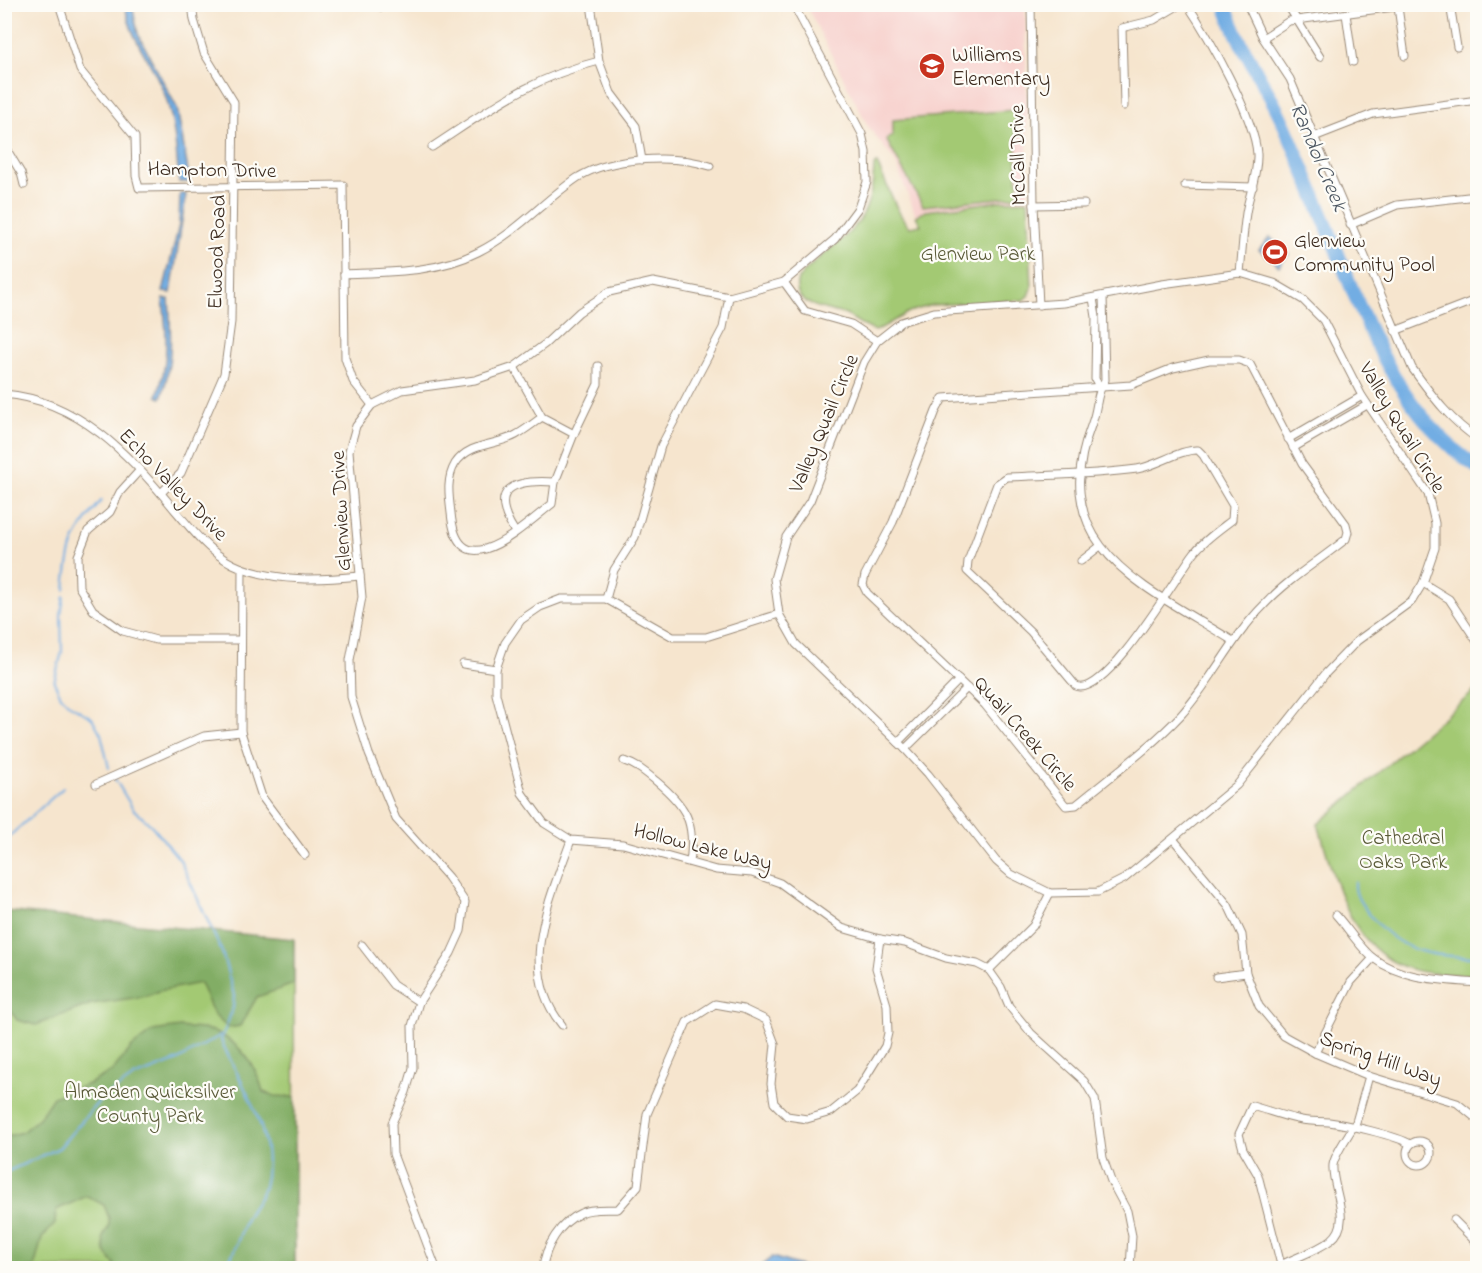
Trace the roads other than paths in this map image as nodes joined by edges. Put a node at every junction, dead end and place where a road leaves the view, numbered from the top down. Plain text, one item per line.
1 (59, 4) edge
2 (192, 4) edge
3 (414, 4) edge
4 (591, 4) edge
5 (793, 4) edge
6 (1031, 4) edge
7 (1181, 4) edge
8 (1187, 4) edge
9 (1247, 4) edge
10 (1287, 4) edge
11 (1417, 4) edge
12 (1450, 4) edge
13 (381, 7) dead end
14 (1398, 7) junction
15 (1347, 14) junction
16 (1297, 20) junction
17 (1263, 38) junction
18 (1456, 47) dead end
19 (1405, 56) dead end
20 (1320, 57) dead end
21 (599, 61) junction
22 (1353, 62) dead end
23 (1478, 99) edge
24 (1124, 106) dead end
25 (1314, 137) junction
26 (4, 145) edge
27 (432, 147) dead end
28 (642, 160) junction
29 (710, 165) dead end
30 (24, 185) dead end
31 (1185, 185) dead end
32 (1253, 187) junction
33 (234, 188) junction
34 (1468, 197) dead end
35 (1084, 204) dead end
36 (1034, 205) junction
37 (1350, 225) junction
38 (1240, 273) junction
39 (344, 274) junction
40 (784, 282) junction
41 (1103, 296) junction
42 (729, 297) junction
43 (1093, 298) junction
44 (1478, 299) edge
45 (1039, 305) junction
46 (1395, 331) junction
47 (877, 341) junction
48 (598, 366) dead end
49 (514, 367) junction
50 (1100, 388) junction
51 (4, 394) edge
52 (1362, 396) junction
53 (372, 405) junction
54 (1367, 405) junction
55 (542, 417) junction
56 (574, 434) junction
57 (1288, 439) junction
58 (1478, 439) edge
59 (1293, 448) junction
60 (139, 471) junction
61 (1080, 474) junction
62 (555, 482) junction
63 (161, 493) junction
64 (514, 532) junction
65 (1099, 547) junction
66 (1082, 561) dead end
67 (242, 568) junction
68 (360, 576) junction
69 (1423, 584) junction
70 (1163, 597) junction
71 (606, 599) junction
72 (779, 614) junction
73 (240, 640) junction
74 (1233, 641) junction
75 (1478, 643) edge
76 (463, 664) dead end
77 (496, 669) junction
78 (959, 680) junction
79 (967, 688) junction
80 (241, 732) junction
81 (898, 742) junction
82 (905, 749) junction
83 (624, 761) dead end
84 (96, 784) dead end
85 (571, 840) junction
86 (1174, 840) junction
87 (305, 855) dead end
88 (690, 862) junction
89 (1050, 893) junction
90 (1336, 915) dead end
91 (880, 939) junction
92 (362, 945) dead end
93 (1373, 958) junction
94 (989, 970) junction
95 (1246, 973) junction
96 (1216, 977) dead end
97 (1478, 983) edge
98 (419, 1002) junction
99 (562, 1025) dead end
100 (1315, 1053) junction
101 (1369, 1076) junction
102 (1478, 1120) edge
103 (1353, 1127) junction
104 (1410, 1144) dead end
105 (1454, 1220) dead end
106 (1478, 1244) edge
107 (436, 1269) edge
108 (543, 1269) edge
109 (1130, 1269) edge

1 - 33 street, Hampton Drive
2 - 33 street, Elwood Road
3 - 13 street
4 - 21 street
5 - 40 street, Glenview Drive
6 - 36 street, McCall Drive
7 - 24 street
8 - 32 street
9 - 17 street
10 - 16 street
11 - 14 street
12 - 18 street
14 - 15 street
14 - 19 street
15 - 16 street
15 - 22 street
16 - 17 street
16 - 20 street
17 - 25 street
21 - 27 street
21 - 28 street
23 - 25 street
25 - 37 street
26 - 30 street
28 - 29 street
28 - 39 street
31 - 32 street
32 - 38 street
33 - 39 street, Hampton Drive
33 - 63 street, Elwood Road
34 - 37 street
35 - 36 street
36 - 45 street, McCall Drive
37 - 46 street
38 - 41 street, Valley Quail Circle
38 - 52 street, Valley Quail Circle
39 - 53 street
40 - 42 street, Glenview Drive
40 - 47 street
41 - 43 street, Valley Quail Circle
41 - 50 street
42 - 49 street, Glenview Drive
42 - 71 street
43 - 45 street, Valley Quail Circle
43 - 50 street
44 - 46 street
45 - 47 street, Valley Quail Circle
46 - 58 street
47 - 72 street, Valley Quail Circle
48 - 56 street
49 - 53 street, Glenview Drive
49 - 55 street
50 - 57 street, Quail Creek Circle
50 - 61 street
50 - 78 street, Quail Creek Circle
51 - 60 street, Echo Valley Drive
52 - 54 street, Valley Quail Circle
52 - 57 street
53 - 68 street, Glenview Drive
54 - 59 street
54 - 69 street, Valley Quail Circle
55 - 56 street
55 - 64 street
56 - 62 street
57 - 59 street, Quail Creek Circle
59 - 74 street, Quail Creek Circle
60 - 63 street, Echo Valley Drive
60 - 73 street
61 - 65 street
61 - 70 street
61 - 70 street
62 - 64 street
62 - 64 street
63 - 67 street, Echo Valley Drive
65 - 66 street
65 - 70 street
67 - 68 street, Echo Valley Drive
67 - 73 street
68 - 98 street, Glenview Drive
69 - 75 street
69 - 86 street, Valley Quail Circle
70 - 74 street
71 - 72 street
71 - 77 street, Hollow Lake Way
72 - 81 street, Valley Quail Circle
73 - 80 street
74 - 79 street, Quail Creek Circle
76 - 77 street
77 - 85 street, Hollow Lake Way
78 - 79 street, Quail Creek Circle
78 - 81 street
79 - 82 street
80 - 84 street
80 - 87 street
81 - 82 street, Valley Quail Circle
82 - 89 street, Valley Quail Circle
83 - 88 street
85 - 88 street, Hollow Lake Way
85 - 99 street
86 - 89 street, Valley Quail Circle
86 - 95 street, Spring Hill Way
88 - 91 street, Hollow Lake Way
89 - 94 street
90 - 93 street
91 - 94 street, Hollow Lake Way
91 - 108 street
92 - 98 street
93 - 97 street
93 - 100 street
94 - 109 street
95 - 96 street
95 - 100 street, Spring Hill Way
98 - 107 street, Glenview Drive
100 - 101 street, Spring Hill Way
101 - 102 street, Spring Hill Way
101 - 103 street
103 - 103 street
103 - 104 street
105 - 106 street

